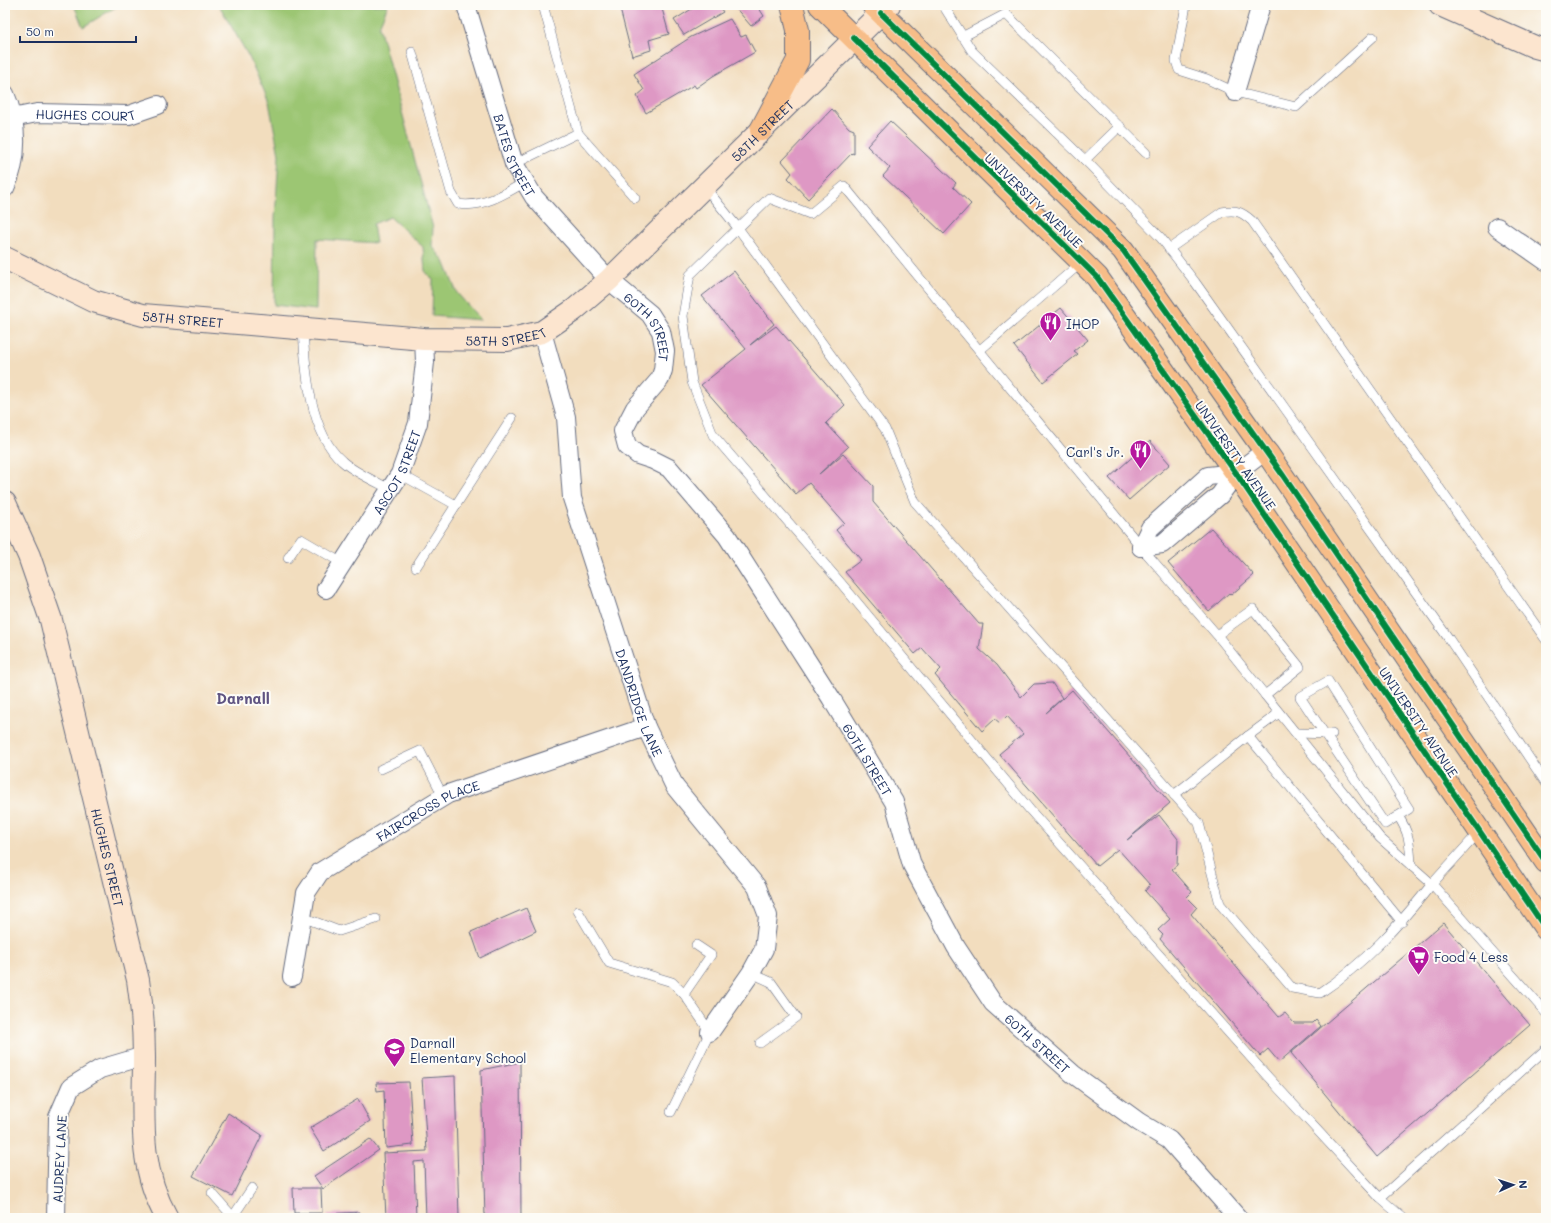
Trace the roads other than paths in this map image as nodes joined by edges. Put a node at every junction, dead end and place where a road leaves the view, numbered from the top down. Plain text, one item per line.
1 (466, 5) edge
2 (543, 5) edge
3 (792, 5) edge
4 (820, 5) edge
5 (944, 5) edge
6 (1186, 5) edge
7 (1261, 5) edge
8 (1440, 5) edge
9 (881, 8) edge
10 (962, 37) junction
11 (1373, 37) dead end
12 (854, 38) junction
13 (1546, 50) edge
14 (412, 52) dead end
15 (1235, 92) junction
16 (5, 94) edge
17 (158, 105) dead end
18 (12, 118) junction
19 (1120, 126) junction
20 (761, 130) junction
21 (578, 133) junction
22 (1146, 153) dead end
23 (1085, 160) junction
24 (514, 164) junction
25 (525, 182) junction
26 (704, 186) junction
27 (5, 188) edge
28 (635, 198) dead end
29 (1497, 227) dead end
30 (738, 228) junction
31 (1169, 248) junction
32 (5, 258) edge
33 (1546, 261) edge
34 (1082, 262) junction
35 (609, 280) junction
36 (303, 327) junction
37 (542, 332) junction
38 (424, 339) junction
39 (980, 350) junction
40 (512, 418) dead end
41 (1266, 452) junction
42 (1236, 473) junction
43 (400, 474) junction
44 (390, 489) junction
45 (5, 503) edge
46 (456, 505) junction
47 (1140, 547) junction
48 (288, 558) dead end
49 (342, 563) junction
50 (416, 567) dead end
51 (326, 589) dead end
52 (1217, 635) junction
53 (1546, 640) edge
54 (1265, 695) junction
55 (1279, 713) junction
56 (646, 727) junction
57 (1296, 733) junction
58 (1328, 735) junction
59 (1248, 736) junction
60 (381, 769) dead end
61 (1546, 783) edge
62 (1174, 795) junction
63 (443, 796) junction
64 (1398, 816) junction
65 (1480, 831) junction
66 (1546, 862) edge
67 (1411, 866) junction
68 (1432, 884) junction
69 (578, 911) dead end
70 (302, 917) junction
71 (376, 920) dead end
72 (1402, 922) junction
73 (1546, 928) edge
74 (696, 946) dead end
75 (751, 973) junction
76 (292, 977) dead end
77 (684, 994) junction
78 (1546, 1013) edge
79 (710, 1032) junction
80 (760, 1043) dead end
81 (1546, 1049) edge
82 (144, 1056) junction
83 (671, 1112) dead end
84 (252, 1188) dead end
85 (212, 1193) dead end
86 (1380, 1198) junction
87 (56, 1218) edge
88 (167, 1218) edge
89 (232, 1218) edge
90 (1238, 1218) edge
91 (1403, 1218) edge

1 - 24 street, BATES STREET
2 - 21 lane
3 - 20 main road
4 - 12 main road, UNIVERSITY AVENUE
5 - 10 lane
6 - 15 lane
7 - 15 street
8 - 13 street
9 - 12 street, 58TH STREET
9 - 41 main road, UNIVERSITY AVENUE
10 - 19 lane
10 - 23 lane
11 - 15 lane
12 - 20 street, 58TH STREET
12 - 34 main road, UNIVERSITY AVENUE
14 - 25 lane
16 - 18 street
17 - 18 street, HUGHES COURT
18 - 27 street
19 - 22 lane
19 - 23 lane
20 - 26 street, 58TH STREET
21 - 24 lane
21 - 28 lane
23 - 31 lane
24 - 25 street, BATES STREET
25 - 35 street, BATES STREET
26 - 30 lane
26 - 35 street, 58TH STREET
29 - 33 street
30 - 39 lane
30 - 62 lane
30 - 86 lane
31 - 53 lane
31 - 61 lane
32 - 36 street, 58TH STREET
34 - 39 lane
34 - 42 main road, UNIVERSITY AVENUE
35 - 37 street, 58TH STREET
35 - 90 street, 60TH STREET
36 - 38 street, 58TH STREET
36 - 44 lane
37 - 38 street, 58TH STREET
37 - 56 street, DANDRIDGE LANE
38 - 43 street, ASCOT STREET
39 - 47 lane
40 - 46 lane
41 - 42 street
41 - 66 main road, UNIVERSITY AVENUE
42 - 47 street
42 - 65 main road, UNIVERSITY AVENUE
43 - 44 street, ASCOT STREET
43 - 46 lane
44 - 49 street, ASCOT STREET
45 - 82 street, HUGHES STREET
46 - 50 lane
47 - 52 lane
48 - 49 lane
49 - 51 street, ASCOT STREET
52 - 54 lane
52 - 54 lane
54 - 55 lane
55 - 57 lane
55 - 59 lane
56 - 63 street, FAIRCROSS PLACE
56 - 75 street, DANDRIDGE LANE
57 - 58 lane
57 - 67 lane
58 - 64 lane
58 - 64 lane
59 - 62 lane
59 - 72 lane
60 - 63 lane
62 - 72 lane
63 - 70 street, FAIRCROSS PLACE
64 - 67 lane
65 - 68 lane
65 - 73 main road, UNIVERSITY AVENUE
67 - 68 lane
68 - 72 lane
68 - 78 lane
69 - 77 lane
70 - 71 lane
70 - 76 street, FAIRCROSS PLACE
74 - 77 lane
75 - 79 street, DANDRIDGE LANE
75 - 80 lane
77 - 79 lane
79 - 83 lane
81 - 86 lane
82 - 87 street, AUDREY LANE
82 - 88 street, HUGHES STREET
84 - 89 lane
85 - 89 lane
86 - 91 lane

